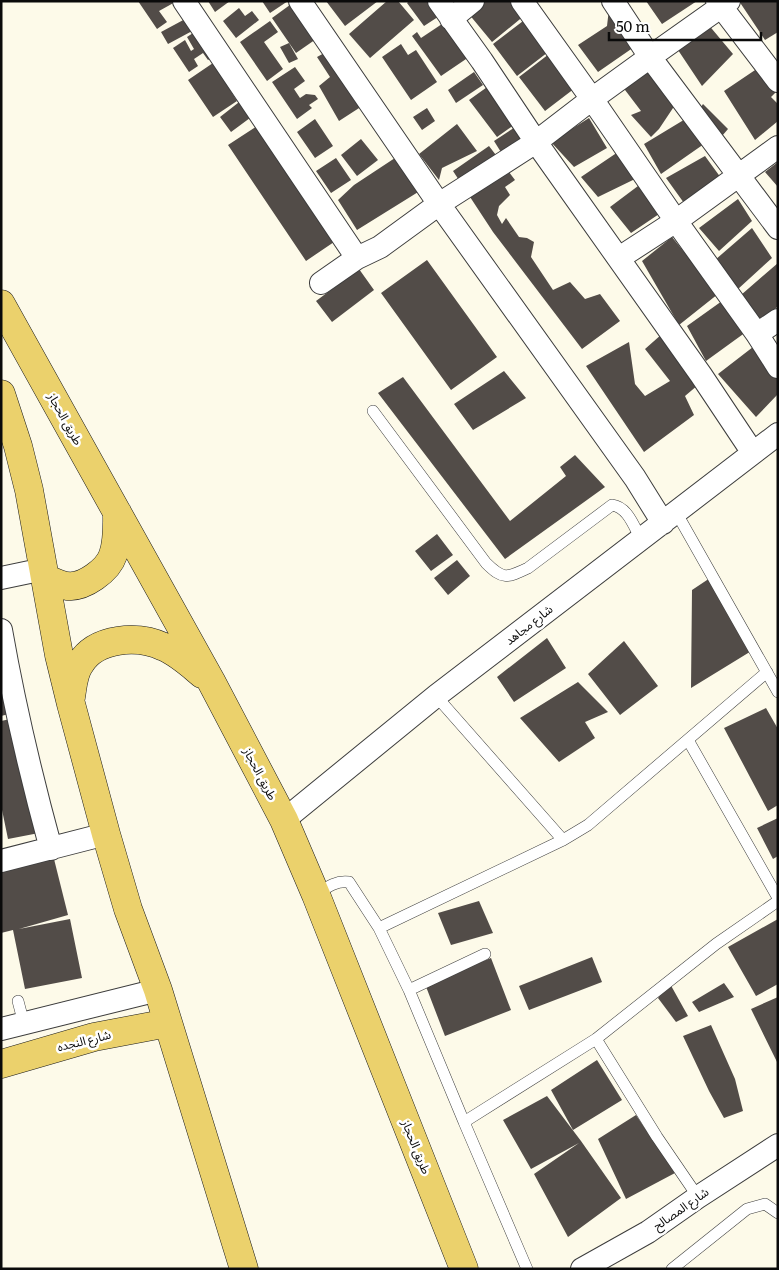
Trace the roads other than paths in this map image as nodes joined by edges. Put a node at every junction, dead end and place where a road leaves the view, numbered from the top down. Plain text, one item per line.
1 (184, 1) edge
2 (300, 1) edge
3 (473, 1) edge
4 (522, 1) edge
5 (613, 1) edge
6 (723, 3) edge
7 (445, 10) edge
8 (650, 57) junction
9 (778, 81) edge
10 (592, 99) junction
11 (536, 142) junction
12 (778, 146) edge
13 (739, 174) junction
14 (440, 204) junction
15 (676, 221) junction
16 (778, 228) edge
17 (358, 258) junction
18 (619, 258) junction
19 (321, 283) dead end
20 (1, 304) edge
21 (778, 320) edge
22 (757, 334) junction
23 (778, 367) edge
24 (1, 394) edge
25 (373, 411) dead end
26 (778, 434) edge
27 (753, 453) junction
28 (117, 512) junction
29 (669, 517) junction
30 (641, 539) junction
31 (44, 574) junction
32 (1, 578) edge
33 (1, 630) edge
34 (767, 672) junction
35 (211, 681) junction
36 (778, 692) edge
37 (436, 696) junction
38 (70, 704) junction
39 (688, 740) junction
40 (284, 820) junction
41 (106, 834) junction
42 (563, 840) junction
43 (50, 849) junction
44 (1, 861) edge
45 (316, 895) junction
46 (778, 900) edge
47 (379, 928) junction
48 (484, 954) dead end
49 (158, 990) junction
50 (409, 990) junction
51 (18, 1001) dead end
52 (168, 1023) junction
53 (24, 1024) junction
54 (1, 1029) edge
55 (596, 1040) junction
56 (1, 1064) edge
57 (464, 1122) junction
58 (778, 1145) edge
59 (698, 1197) junction
60 (778, 1212) edge
61 (244, 1269) edge
62 (464, 1269) edge
63 (527, 1269) edge
64 (582, 1269) edge
65 (672, 1269) edge

1 - 17 street
2 - 14 street
3 - 7 street
4 - 10 street
5 - 8 street
6 - 8 street
6 - 9 street
7 - 11 street
8 - 10 street
8 - 13 street
10 - 11 street
10 - 15 street
11 - 14 street
11 - 18 street
12 - 13 street
13 - 15 street
13 - 16 street
14 - 17 street
14 - 29 street
15 - 18 street
15 - 22 street
17 - 19 street
18 - 27 street
20 - 28 main road, طريق الحجاز
21 - 22 street
22 - 23 street
24 - 31 main road
25 - 30 lane
26 - 27 street, شارع مجاهد
27 - 29 street, شارع مجاهد
28 - 31 main road
28 - 35 main road, طريق الحجاز
29 - 30 street, شارع مجاهد
29 - 34 lane
30 - 37 street, شارع مجاهد
31 - 32 street
31 - 38 main road
33 - 43 street
34 - 36 lane
34 - 39 lane
35 - 38 main road
35 - 40 main road, طريق الحجاز
37 - 40 street, شارع مجاهد
37 - 42 lane
38 - 41 main road
39 - 42 lane
39 - 46 lane
40 - 45 main road, طريق الحجاز
41 - 43 street
41 - 49 main road
42 - 47 lane
43 - 44 street
45 - 47 lane
45 - 62 main road, طريق الحجاز
46 - 55 lane
47 - 50 lane
48 - 50 lane
49 - 52 main road
49 - 53 street
50 - 57 lane
51 - 53 lane
52 - 56 main road, شارع النجده
52 - 61 main road
53 - 54 street
55 - 57 lane
55 - 59 lane
57 - 63 lane
58 - 59 street, شارع المصالح
59 - 64 street, شارع المصالح
60 - 65 lane

